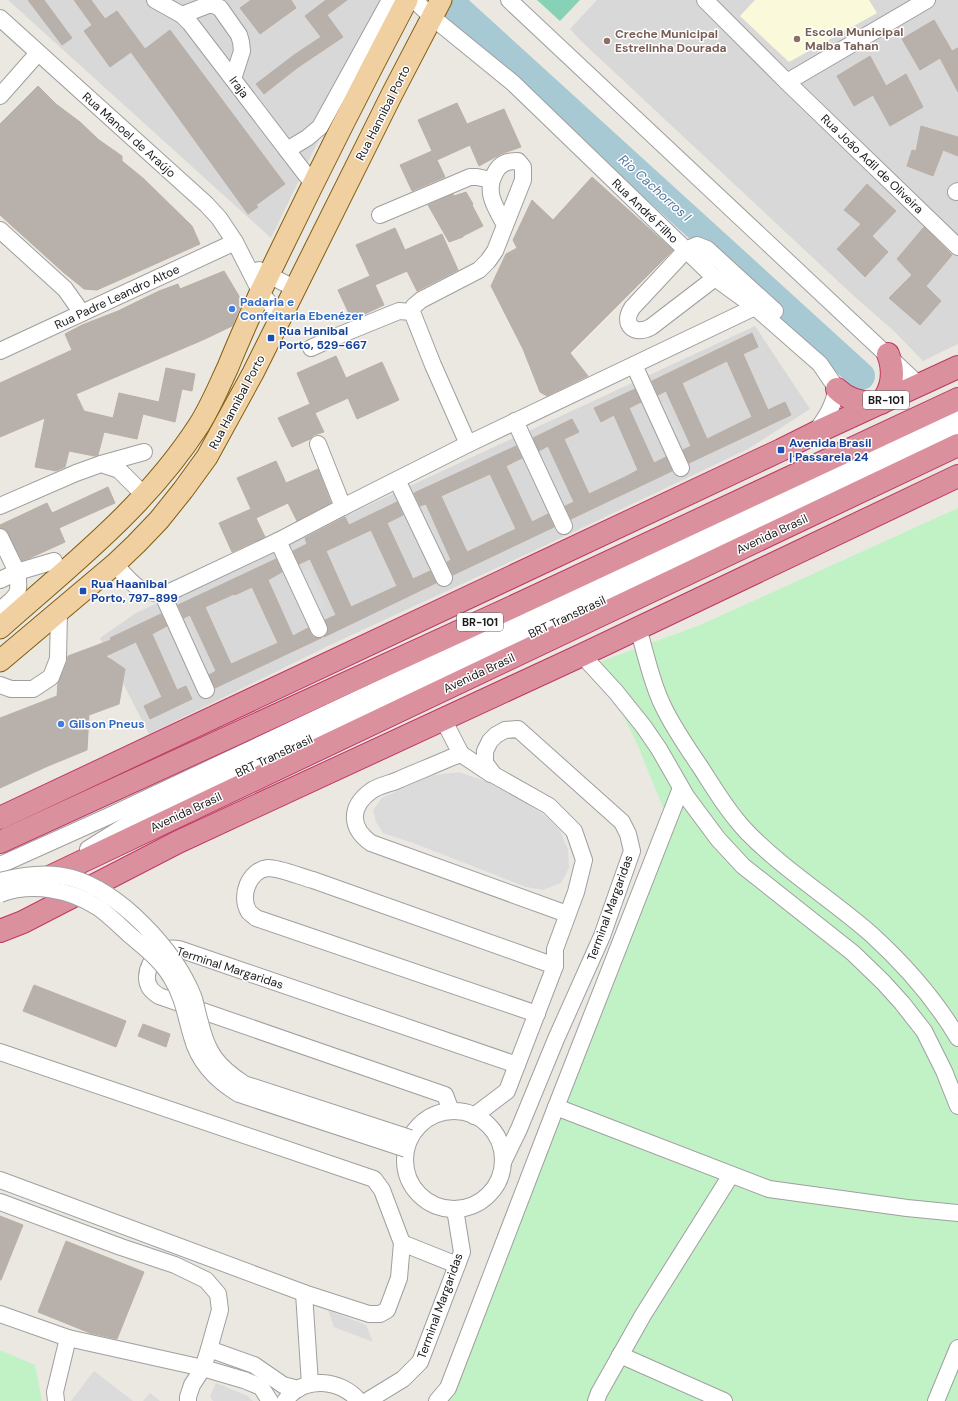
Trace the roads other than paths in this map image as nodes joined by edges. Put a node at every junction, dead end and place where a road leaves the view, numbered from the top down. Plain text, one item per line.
1 (155, 0) edge
2 (390, 0) edge
3 (407, 0) edge
4 (414, 0) edge
5 (509, 0) edge
6 (705, 0) edge
7 (927, 0) edge
8 (437, 9) edge
9 (182, 15) junction
10 (0, 18) edge
11 (38, 53) junction
12 (233, 79) junction
13 (787, 82) junction
14 (0, 96) edge
15 (287, 150) junction
16 (491, 180) junction
17 (313, 184) junction
18 (380, 215) dead end
19 (505, 225) junction
20 (0, 230) edge
21 (235, 242) junction
22 (958, 247) edge
23 (686, 250) junction
24 (715, 278) junction
25 (265, 284) junction
26 (296, 289) junction
27 (755, 307) junction
28 (412, 312) junction
29 (82, 313) junction
30 (281, 317) junction
31 (311, 348) dead end
32 (0, 351) edge
33 (888, 354) junction
34 (634, 365) junction
35 (958, 367) edge
36 (919, 385) junction
37 (840, 392) junction
38 (958, 399) edge
39 (881, 402) junction
40 (958, 416) edge
41 (514, 421) junction
42 (958, 432) edge
43 (815, 433) junction
44 (318, 444) dead end
45 (468, 444) junction
46 (958, 445) edge
47 (144, 452) dead end
48 (101, 464) junction
49 (681, 468) dead end
50 (958, 476) edge
51 (397, 480) junction
52 (144, 495) junction
53 (0, 506) edge
54 (343, 507) junction
55 (564, 526) dead end
56 (0, 537) edge
57 (278, 541) junction
58 (54, 561) dead end
59 (115, 564) junction
60 (17, 572) junction
61 (444, 578) dead end
62 (0, 580) edge
63 (162, 593) junction
64 (0, 610) edge
65 (59, 612) junction
66 (0, 628) edge
67 (638, 628) junction
68 (319, 629) dead end
69 (582, 656) junction
70 (0, 661) edge
71 (0, 685) edge
72 (206, 690) dead end
73 (443, 719) junction
74 (327, 745) junction
75 (461, 754) junction
76 (494, 775) junction
77 (681, 788) junction
78 (54, 793) junction
79 (239, 814) junction
80 (0, 818) edge
81 (0, 834) edge
82 (0, 842) edge
83 (0, 865) edge
84 (2, 893) edge
85 (568, 914) junction
86 (23, 922) junction
87 (0, 931) edge
88 (0, 935) edge
89 (556, 966) junction
90 (537, 1014) junction
91 (958, 1038) edge
92 (0, 1052) edge
93 (517, 1065) junction
94 (958, 1106) edge
95 (556, 1107) junction
96 (451, 1111) junction
97 (474, 1116) junction
98 (408, 1143) junction
99 (503, 1162) junction
100 (731, 1175) junction
101 (0, 1180) edge
102 (0, 1202) edge
103 (455, 1209) junction
104 (958, 1213) edge
105 (402, 1243) junction
106 (457, 1265) junction
107 (304, 1293) junction
108 (0, 1314) edge
109 (68, 1338) junction
110 (958, 1348) edge
111 (209, 1349) junction
112 (620, 1356) junction
113 (203, 1368) junction
114 (304, 1387) junction
115 (56, 1401) edge
116 (188, 1401) edge
117 (270, 1401) edge
118 (285, 1401) edge
119 (359, 1401) edge
120 (368, 1401) edge
121 (437, 1401) edge
122 (596, 1401) edge
123 (724, 1401) edge
124 (936, 1401) edge

1 - 9 street, Iraja
2 - 15 street
3 - 17 main road, Rua Hannibal Porto
4 - 8 street, Rua André Filho
5 - 33 street
6 - 13 street, Rua João Adil de Oliveira
7 - 13 street
8 - 23 street, Rua André Filho
8 - 26 main road, Rua Hannibal Porto
9 - 12 street, Iraja
9 - 12 street
10 - 11 street, Rua Manoel de Araújo
11 - 14 street
11 - 21 street, Rua Manoel de Araújo
12 - 15 street, Iraja
13 - 22 street, Rua João Adil de Oliveira
15 - 17 street, Iraja
16 - 18 street
16 - 19 street
16 - 19 street
17 - 25 main road, Rua Hannibal Porto
19 - 28 street
20 - 29 street
21 - 25 street, Rua Manoel de Araújo
21 - 29 street, Rua Padre Leandro Altoe
23 - 24 street, Rua André Filho
23 - 24 street
23 - 37 street
24 - 27 street, Rua André Filho
25 - 26 street
25 - 30 street, Rua Manoel de Araújo
25 - 52 main road, Rua Hannibal Porto
26 - 30 main road, Rua Hannibal Porto
27 - 34 street
27 - 37 street, Rua André Filho
28 - 31 street
28 - 45 street
29 - 32 street, Rua Padre Leandro Altoe
30 - 59 main road, Rua Hannibal Porto
33 - 36 street
33 - 39 highway
34 - 41 street
34 - 49 street
35 - 36 highway, BR-101
36 - 39 highway, BR-101
37 - 39 highway
37 - 43 street
38 - 82 highway, BR-101
39 - 43 highway, BR-101
40 - 83 street, BRT TransBrasil
41 - 45 street
41 - 55 street
42 - 84 street, BRT TransBrasil
43 - 78 highway, BR-101
44 - 54 street
45 - 51 street
46 - 74 highway, Avenida Brasil
47 - 48 street
48 - 52 street
48 - 53 street
50 - 67 highway, Avenida Brasil
51 - 54 street
51 - 61 street
52 - 66 main road, Rua Hannibal Porto
54 - 57 street
56 - 60 street
57 - 63 street
57 - 68 street
58 - 60 street
59 - 63 street
59 - 65 main road, Rua Hannibal Porto
60 - 62 street
60 - 64 street
63 - 72 street
65 - 70 main road, Rua Hannibal Porto
65 - 71 street
67 - 69 highway, Avenida Brasil
67 - 91 street
69 - 73 highway, Avenida Brasil
69 - 77 street
73 - 75 street
73 - 79 highway, Avenida Brasil
74 - 79 highway
74 - 84 highway, Avenida Brasil
75 - 76 street
75 - 85 street
76 - 85 street
76 - 99 street, Terminal Margaridas
77 - 94 street
77 - 95 street
78 - 80 highway, BR-101
78 - 81 highway
79 - 86 highway, Avenida Brasil
84 - 98 street, bridge
85 - 89 street
86 - 87 highway, Avenida Brasil
86 - 88 highway
89 - 90 street
89 - 90 street
90 - 93 street
92 - 105 street
93 - 96 street, Terminal Margaridas
93 - 97 street
95 - 100 street
95 - 121 street
96 - 97 street, Terminal Margaridas
96 - 98 street, Terminal Margaridas
97 - 99 street, Terminal Margaridas
98 - 103 street, Terminal Margaridas
99 - 103 street, Terminal Margaridas
100 - 104 street
100 - 112 street
101 - 107 street
102 - 111 street
103 - 106 street, Terminal Margaridas
105 - 106 street
105 - 107 street
106 - 120 street, Terminal Margaridas
107 - 114 street
108 - 109 street
109 - 113 street
109 - 115 street
110 - 124 street
111 - 113 street
111 - 114 street
112 - 122 street
112 - 123 street
113 - 116 street
113 - 117 street
114 - 118 street
114 - 119 street

